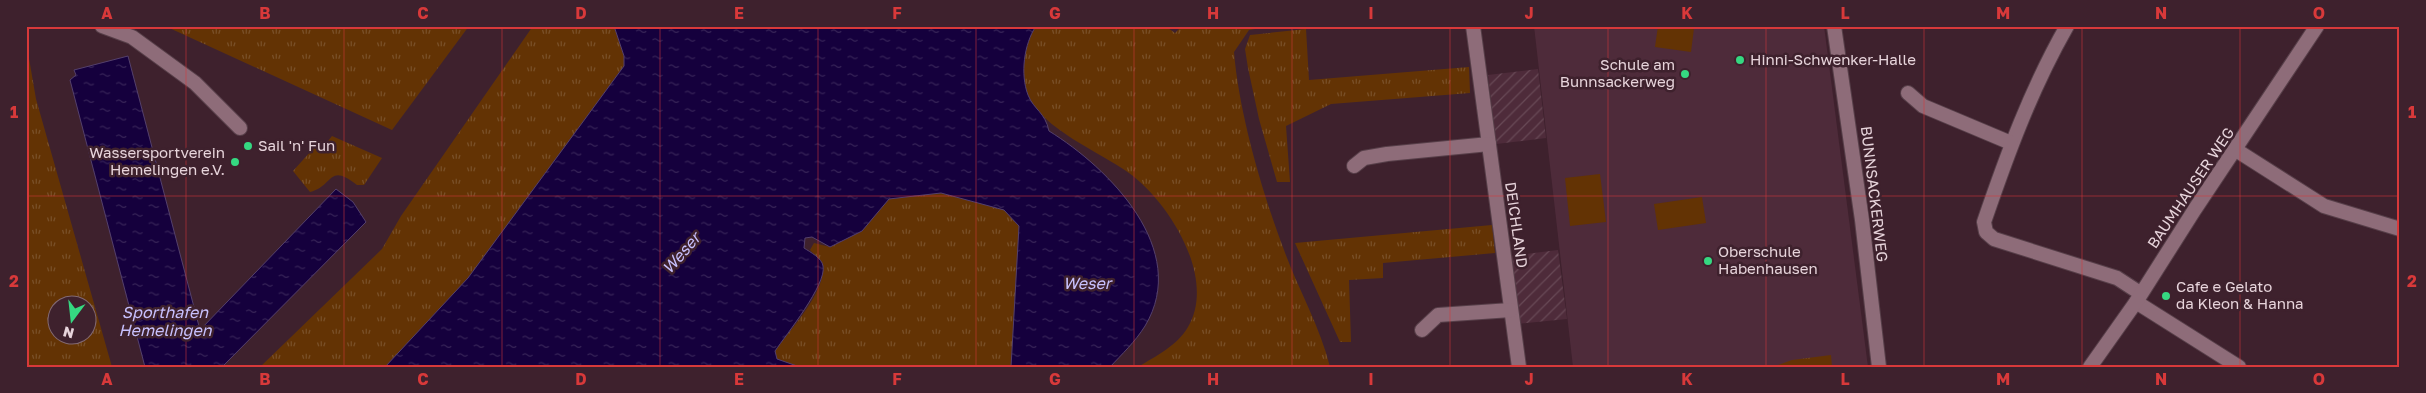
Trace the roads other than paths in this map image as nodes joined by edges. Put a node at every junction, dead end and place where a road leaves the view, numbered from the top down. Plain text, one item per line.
1 (102, 26) edge
2 (1473, 26) edge
3 (1834, 26) edge
4 (2067, 26) edge
5 (2318, 26) edge
6 (1908, 93) dead end
7 (240, 128) dead end
8 (2011, 143) junction
9 (1489, 144) junction
10 (2236, 150) junction
11 (1354, 166) dead end
12 (2400, 229) edge
13 (2138, 298) junction
14 (1511, 310) junction
15 (1422, 330) dead end
16 (1519, 367) edge
17 (1879, 367) edge
18 (2090, 367) edge
19 (2239, 367) edge

1 - 7 street
2 - 9 street, DEICHLAND
3 - 17 street, BUNNSACKERWEG
4 - 8 street
5 - 10 street, BAUMHAUSER WEG
6 - 8 street
8 - 13 street
9 - 11 street
9 - 14 street, DEICHLAND
10 - 12 street
10 - 13 street, BAUMHAUSER WEG
13 - 18 street, BAUMHAUSER WEG
13 - 19 street
14 - 15 street
14 - 16 street, DEICHLAND

